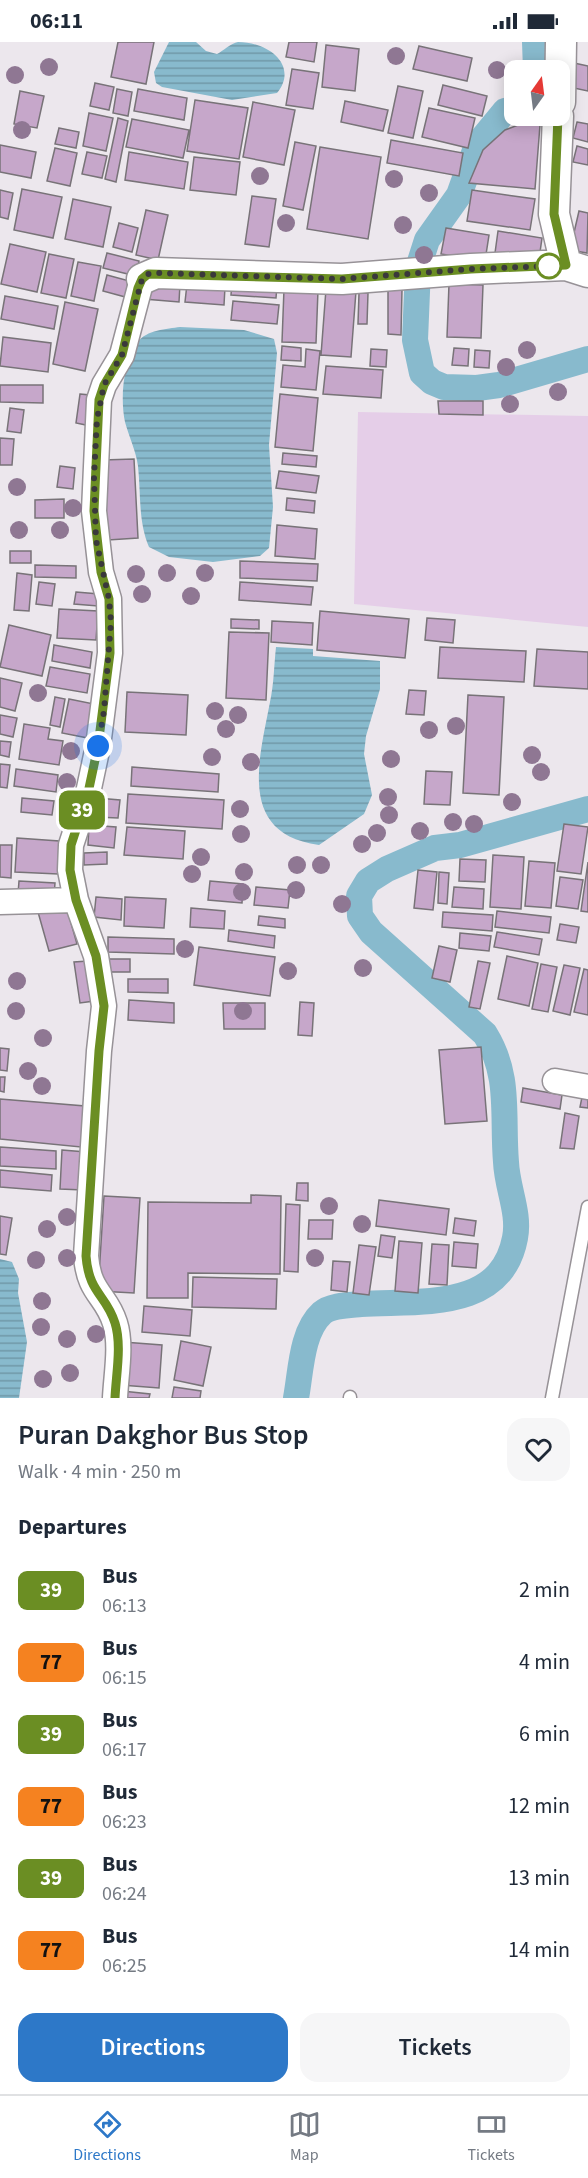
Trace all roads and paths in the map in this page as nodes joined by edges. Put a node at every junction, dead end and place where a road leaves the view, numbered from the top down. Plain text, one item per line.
1 (561, 42) edge
2 (561, 60) edge
3 (558, 126) edge
4 (577, 269) edge
5 (142, 279) joint
6 (76, 900) junction
7 (0, 902) edge
8 (555, 1081) dead end
9 (588, 1087) edge
10 (588, 1207) edge
11 (115, 1398) edge
12 (552, 1398) edge

1 - 2 street
3 - 4 street
4 - 5 street
5 - 6 street
6 - 7 street
6 - 11 street
8 - 9 street
10 - 12 lane

